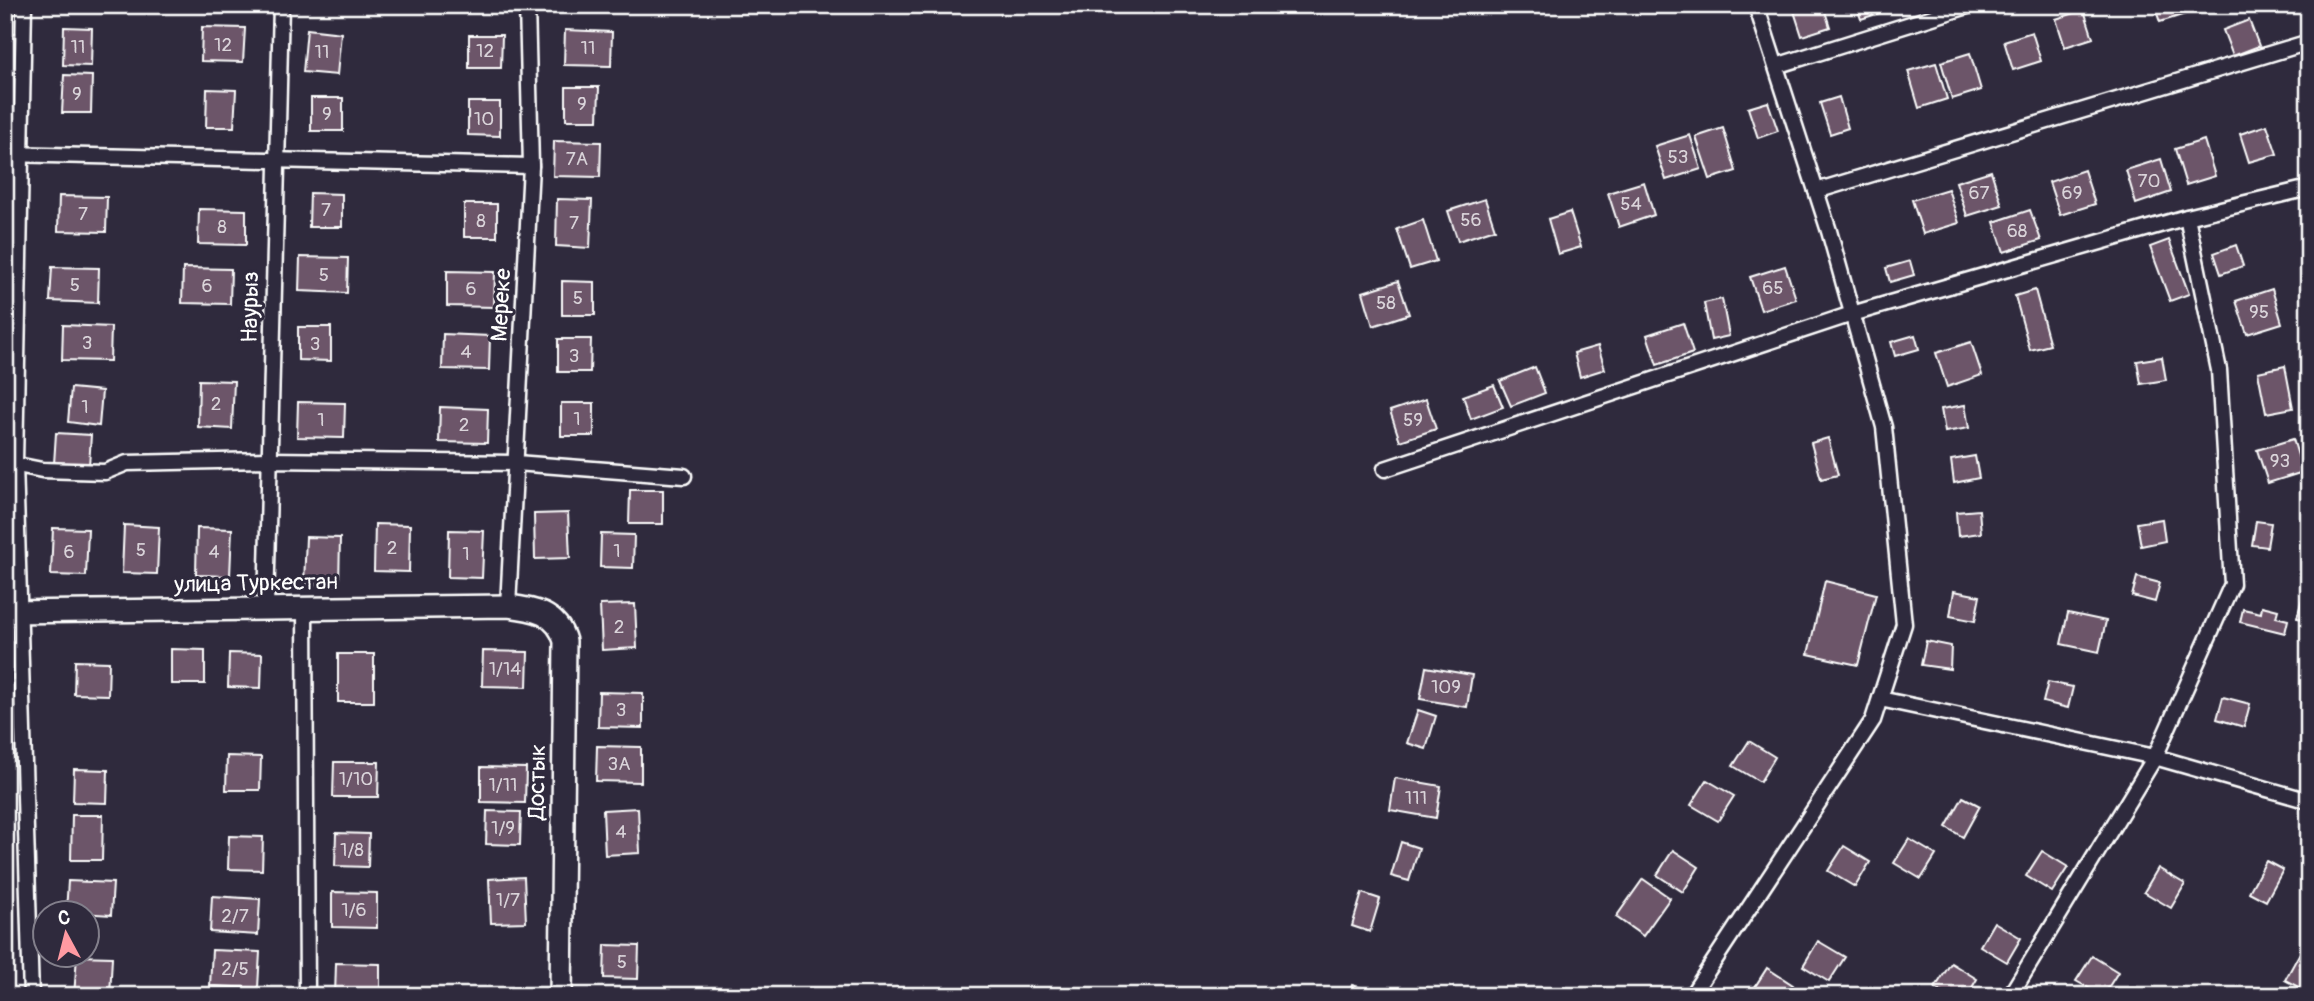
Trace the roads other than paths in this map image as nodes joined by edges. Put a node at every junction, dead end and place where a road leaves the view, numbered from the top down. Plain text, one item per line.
1 (24, 5) edge
2 (281, 5) edge
3 (527, 5) edge
4 (1756, 5) edge
5 (1971, 5) edge
6 (2309, 42) edge
7 (1776, 66) junction
8 (5, 154) edge
9 (21, 154) junction
10 (276, 160) junction
11 (531, 166) junction
12 (2309, 188) edge
13 (1816, 191) junction
14 (2187, 217) junction
15 (1852, 314) junction
16 (269, 460) junction
17 (10, 463) edge
18 (516, 463) junction
19 (1385, 469) dead end
20 (684, 476) dead end
21 (508, 606) junction
22 (266, 609) junction
23 (305, 609) junction
24 (11, 612) edge
25 (1880, 699) junction
26 (2155, 757) junction
27 (2309, 801) edge
28 (31, 996) edge
29 (307, 996) edge
30 (561, 996) edge
31 (1690, 996) edge
32 (2010, 996) edge

1 - 9 street
2 - 10 street, Наурыз
3 - 11 street, Мереке
4 - 7 street
5 - 7 street
6 - 13 street
7 - 13 street
8 - 9 street
9 - 10 street
9 - 17 street
10 - 11 street
10 - 16 street, Наурыз
11 - 18 street, Мереке
12 - 14 street
13 - 15 street
14 - 15 street
14 - 26 street
15 - 19 street
15 - 25 street
16 - 17 street
16 - 18 street
16 - 22 street, Наурыз
17 - 24 street
18 - 20 street
18 - 21 street, Мереке
21 - 23 street, улица Туркестан
21 - 30 street, Достык
22 - 23 street, улица Туркестан
22 - 24 street, улица Туркестан
23 - 29 street
24 - 28 street
25 - 26 street
25 - 31 street
26 - 27 street
26 - 32 street

